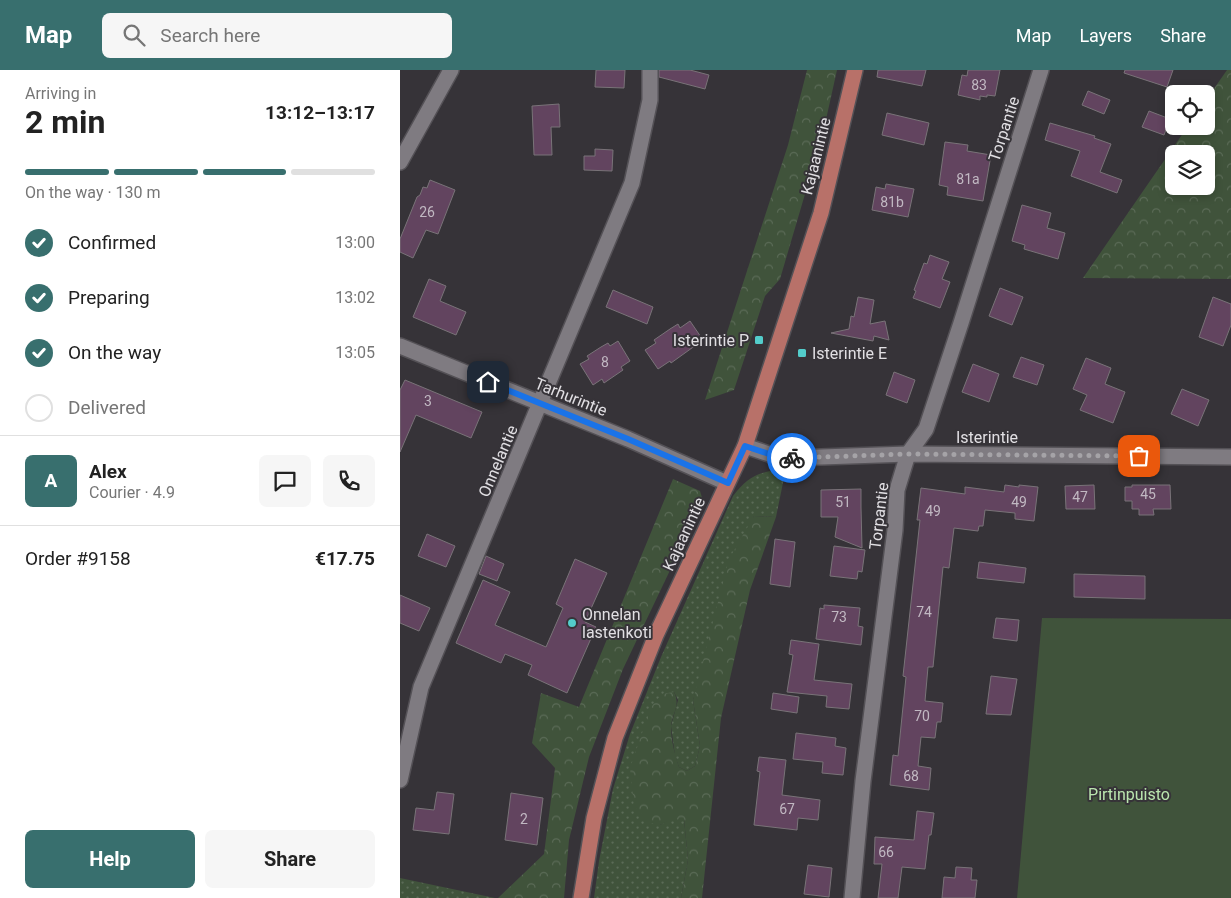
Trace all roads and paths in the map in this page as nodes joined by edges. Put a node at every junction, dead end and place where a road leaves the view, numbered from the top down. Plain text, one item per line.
1 (450, 70) edge
2 (650, 70) edge
3 (855, 70) edge
4 (1041, 70) edge
5 (400, 162) edge
6 (400, 346) edge
7 (541, 403) junction
8 (745, 446) junction
9 (908, 454) junction
10 (1231, 457) edge
11 (728, 483) junction
12 (400, 780) edge
13 (581, 898) edge
14 (852, 898) edge

1 - 5 street
2 - 7 street, Onnelantie
3 - 8 main road, Kajaanintie
4 - 9 street, Torpantie
6 - 7 street, Tarhurintie
7 - 11 street, Tarhurintie
7 - 12 street, Onnelantie
8 - 9 street, Isterintie
8 - 11 main road, Kajaanintie
9 - 10 street, Isterintie
9 - 14 street, Torpantie
11 - 13 main road, Kajaanintie

